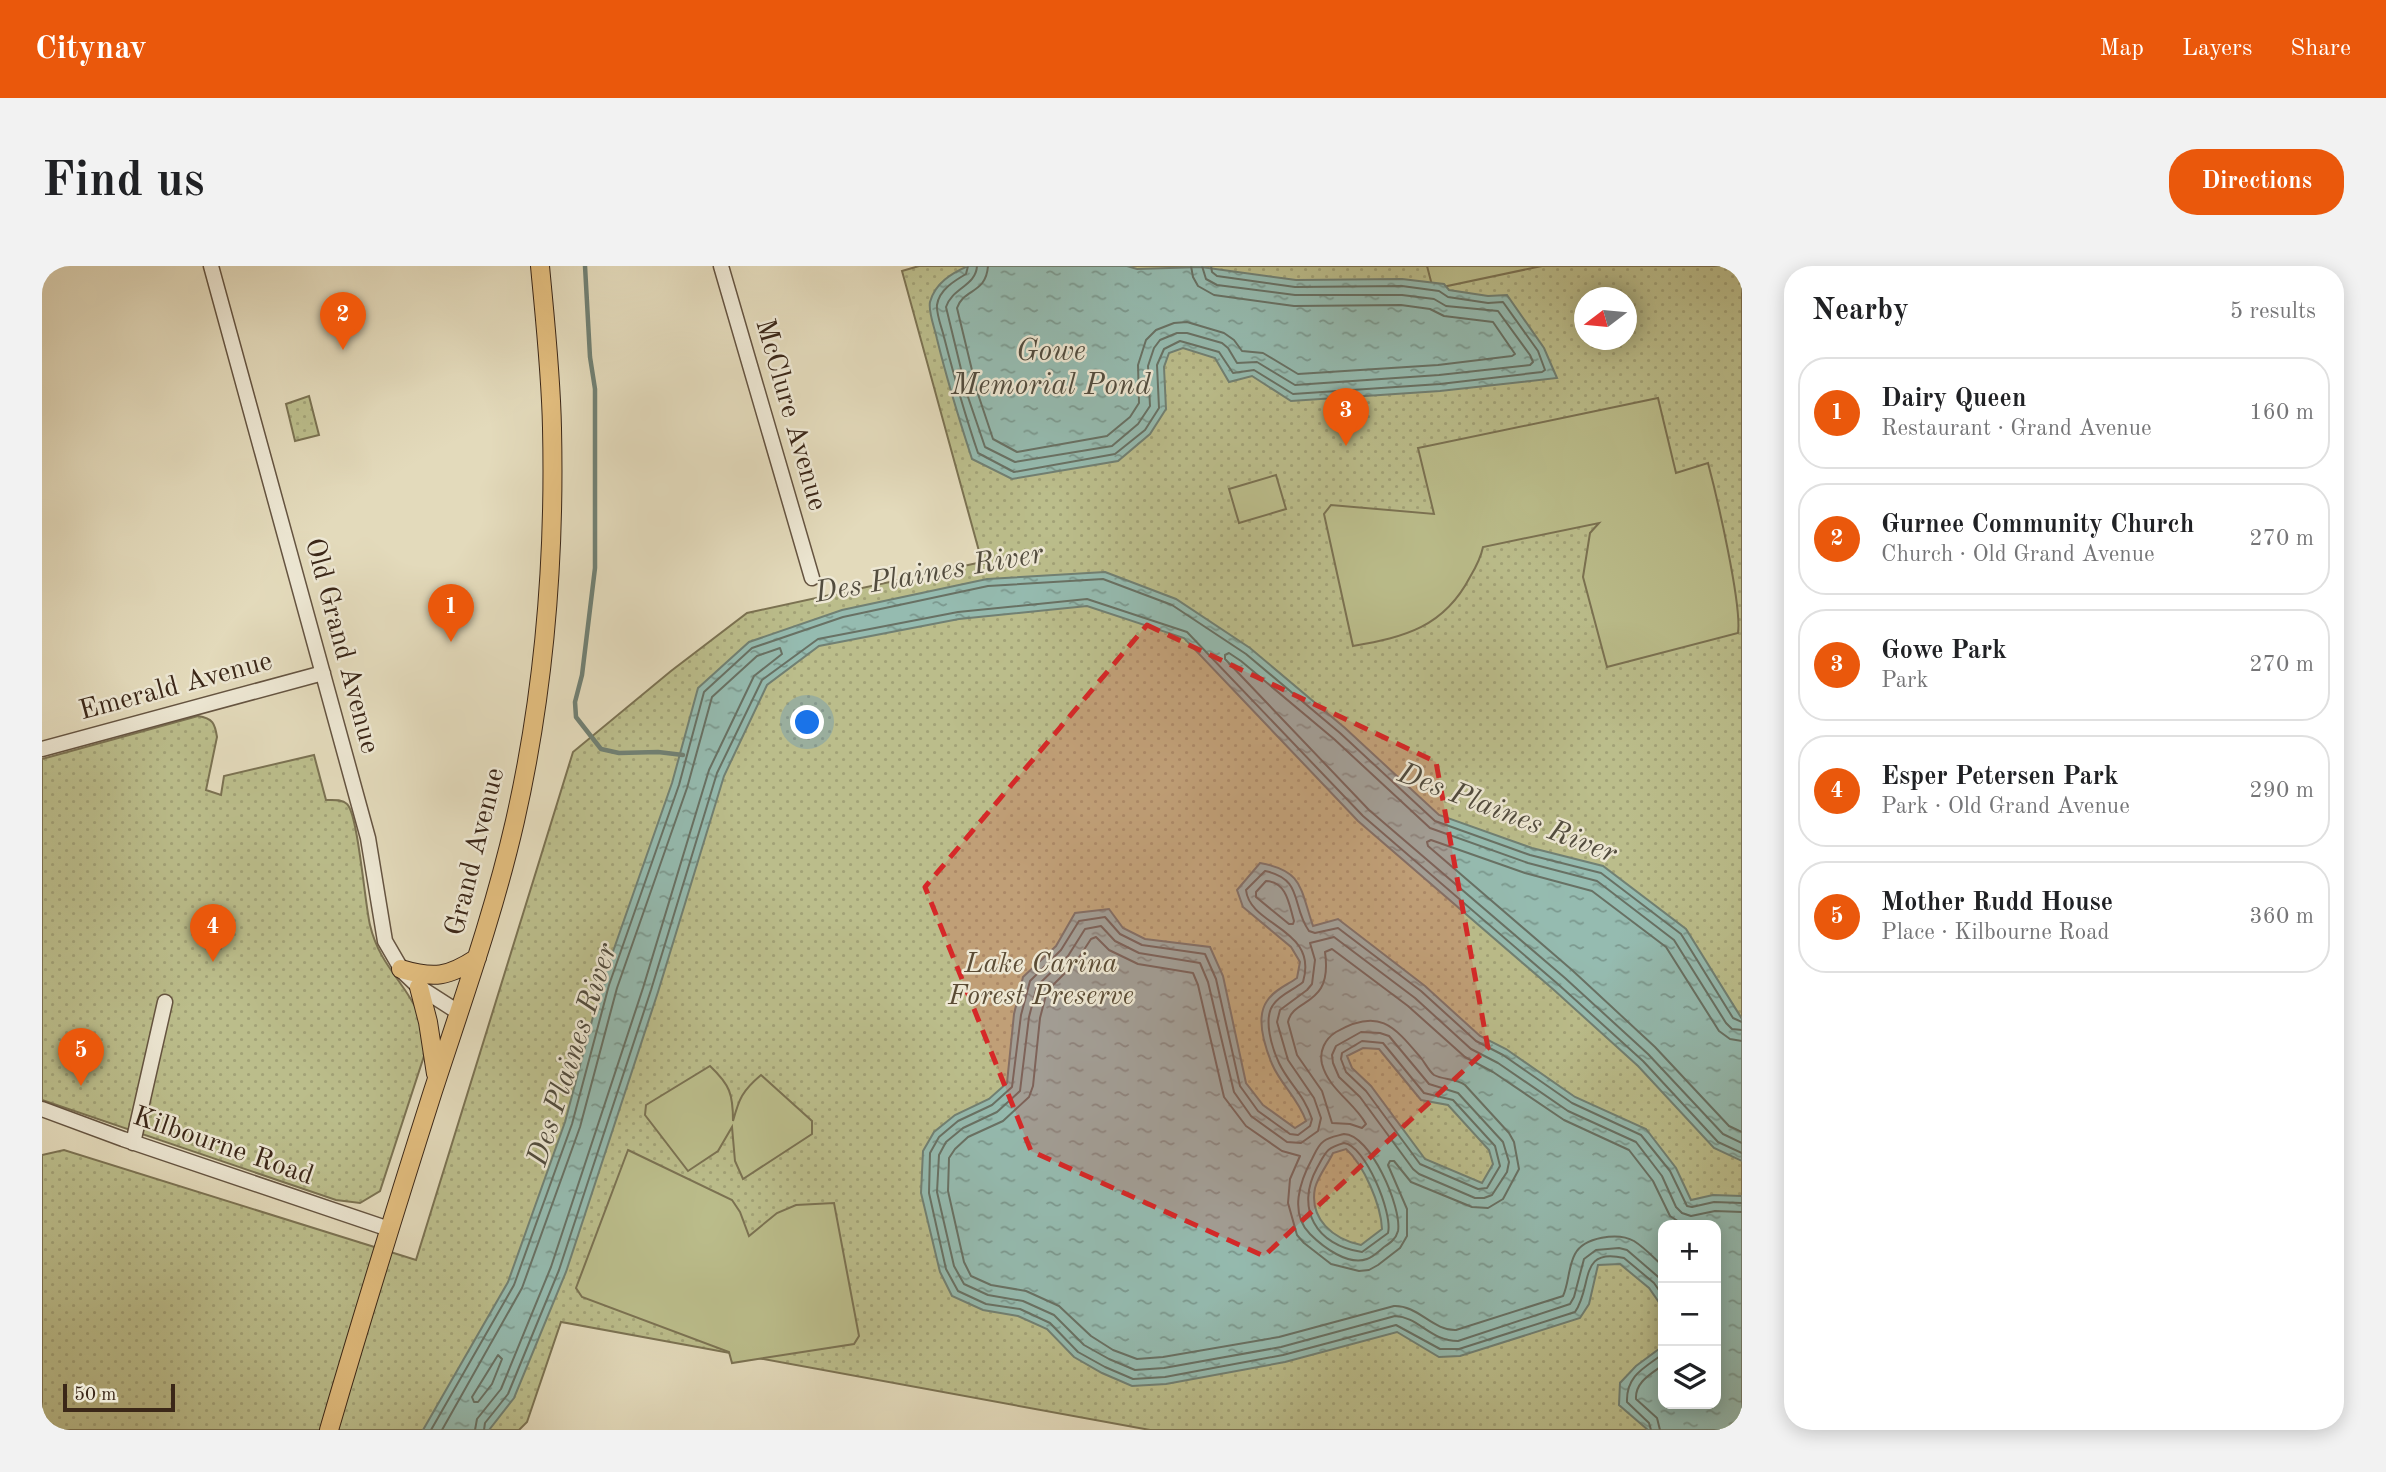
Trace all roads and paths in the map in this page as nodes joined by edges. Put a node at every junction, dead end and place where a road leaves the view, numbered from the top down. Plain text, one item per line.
1 (211, 266) edge
2 (540, 266) edge
3 (721, 266) edge
4 (813, 578) dead end
5 (323, 673) junction
6 (42, 749) edge
7 (477, 958) junction
8 (401, 969) junction
9 (419, 987) junction
10 (165, 1002) dead end
11 (458, 1012) junction
12 (436, 1081) junction
13 (42, 1109) edge
14 (134, 1143) junction
15 (389, 1229) junction
16 (329, 1430) edge

1 - 5 street, Old Grand Avenue
2 - 7 main road, Grand Avenue
3 - 4 street, McClure Avenue
5 - 6 street, Emerald Avenue
5 - 8 street, Old Grand Avenue
7 - 8 main road
7 - 11 main road, Grand Avenue
8 - 9 street, Old Grand Avenue
9 - 11 street, Old Grand Avenue
9 - 12 main road
10 - 14 street
11 - 12 main road, Grand Avenue
12 - 15 main road, Grand Avenue
13 - 14 street, Kilbourne Road
14 - 15 street, Kilbourne Road
15 - 16 main road, Grand Avenue

